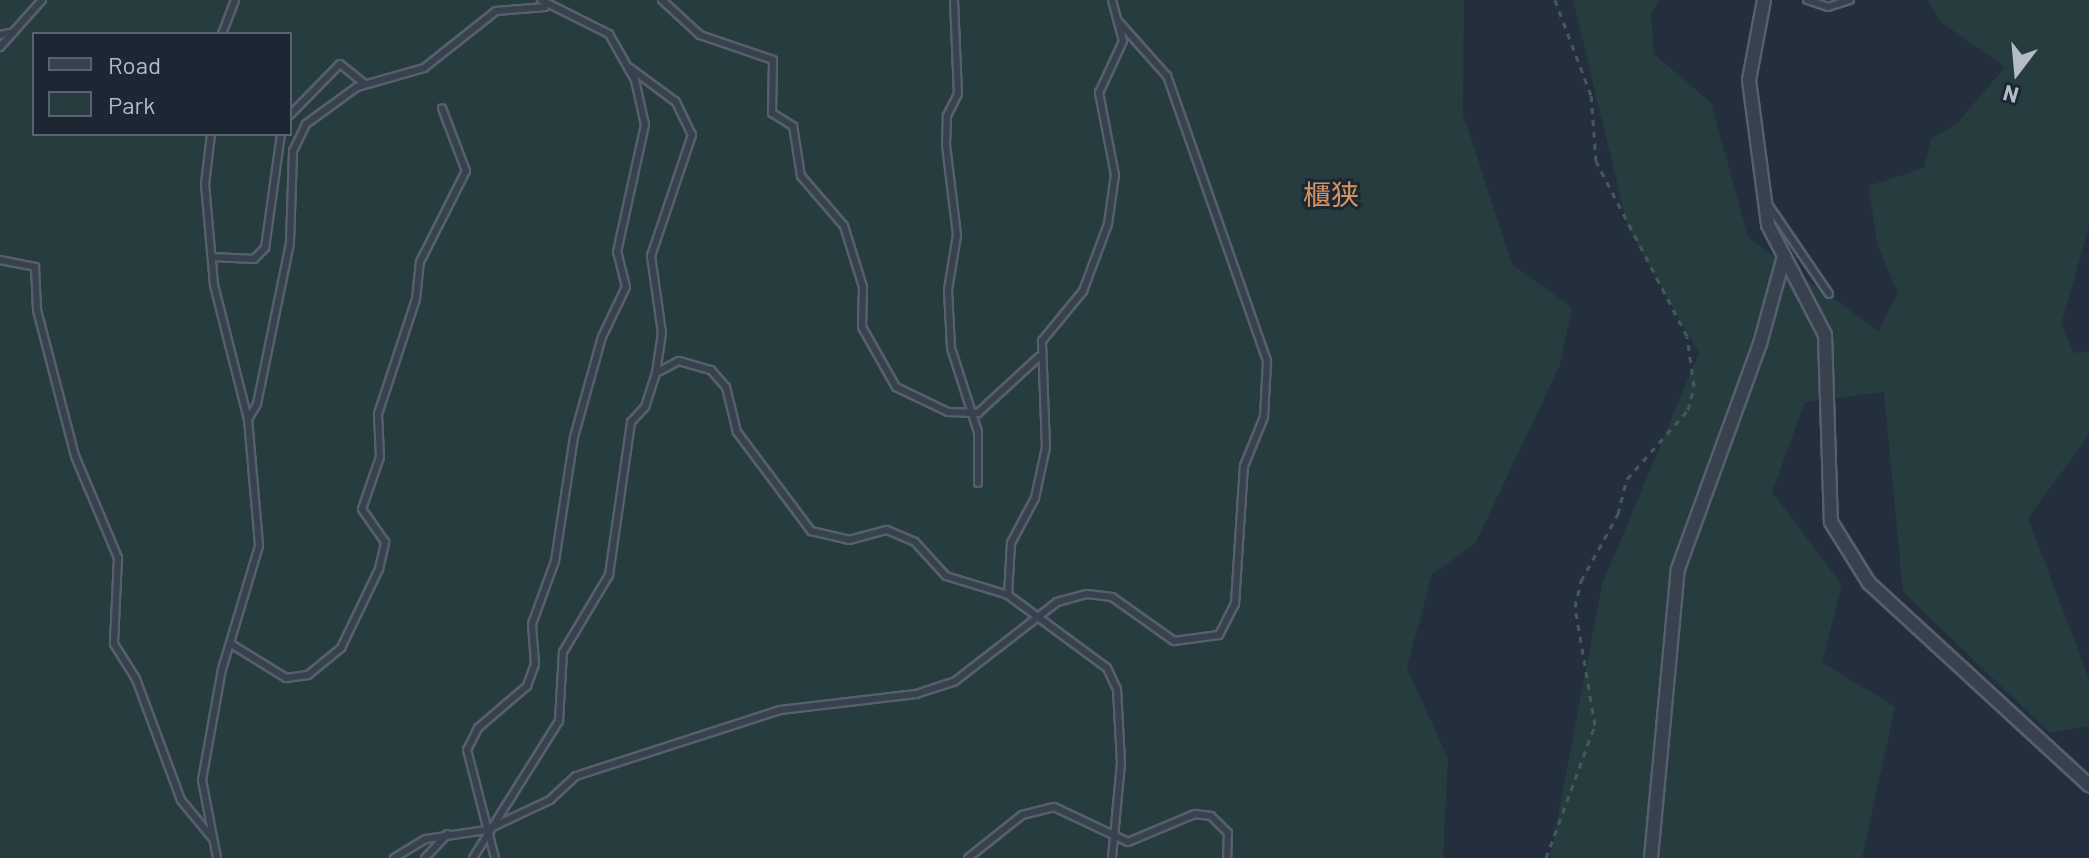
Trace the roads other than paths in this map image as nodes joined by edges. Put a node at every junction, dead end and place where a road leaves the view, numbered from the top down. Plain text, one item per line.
1 (42, 0) edge
2 (235, 0) edge
3 (662, 0) edge
4 (954, 0) edge
5 (1112, 0) edge
6 (1764, 0) edge
7 (1807, 0) edge
8 (1850, 0) edge
9 (543, 4) edge
10 (1118, 21) junction
11 (14, 32) junction
12 (223, 32) edge
13 (0, 35) edge
14 (0, 47) edge
15 (627, 66) junction
16 (365, 84) junction
17 (442, 108) dead end
18 (292, 113) edge
19 (211, 136) edge
20 (281, 136) edge
21 (1765, 201) junction
22 (212, 257) junction
23 (0, 260) edge
24 (1783, 260) junction
25 (1829, 294) dead end
26 (1039, 357) junction
27 (656, 373) junction
28 (971, 414) junction
29 (248, 419) junction
30 (978, 483) dead end
31 (1008, 595) junction
32 (1043, 618) junction
33 (231, 644) junction
34 (2089, 785) edge
35 (486, 830) junction
36 (447, 834) junction
37 (1111, 835) junction
38 (214, 840) junction
39 (217, 858) edge
40 (394, 858) edge
41 (425, 858) edge
42 (473, 858) edge
43 (495, 858) edge
44 (968, 858) edge
45 (1112, 858) edge
46 (1227, 858) edge
47 (1651, 858) edge

1 - 11 lane
2 - 12 lane
3 - 28 lane
4 - 28 lane
5 - 10 lane
6 - 21 street
7 - 8 lane
9 - 15 lane
9 - 16 lane
10 - 26 lane
10 - 32 lane
11 - 13 lane
11 - 14 lane
15 - 27 lane
15 - 35 lane
16 - 18 lane
16 - 29 lane
17 - 33 lane
19 - 22 lane
20 - 22 lane
21 - 24 street
21 - 25 lane
22 - 29 lane
23 - 38 lane
24 - 34 street
24 - 47 street
26 - 28 lane
26 - 31 lane
27 - 31 lane
27 - 35 lane
28 - 30 lane
29 - 33 lane
31 - 32 lane
32 - 35 lane
32 - 37 lane
33 - 38 lane
35 - 36 lane
35 - 42 lane
35 - 43 lane
36 - 40 lane
36 - 41 lane
37 - 44 lane
37 - 45 lane
37 - 46 lane
38 - 39 lane

